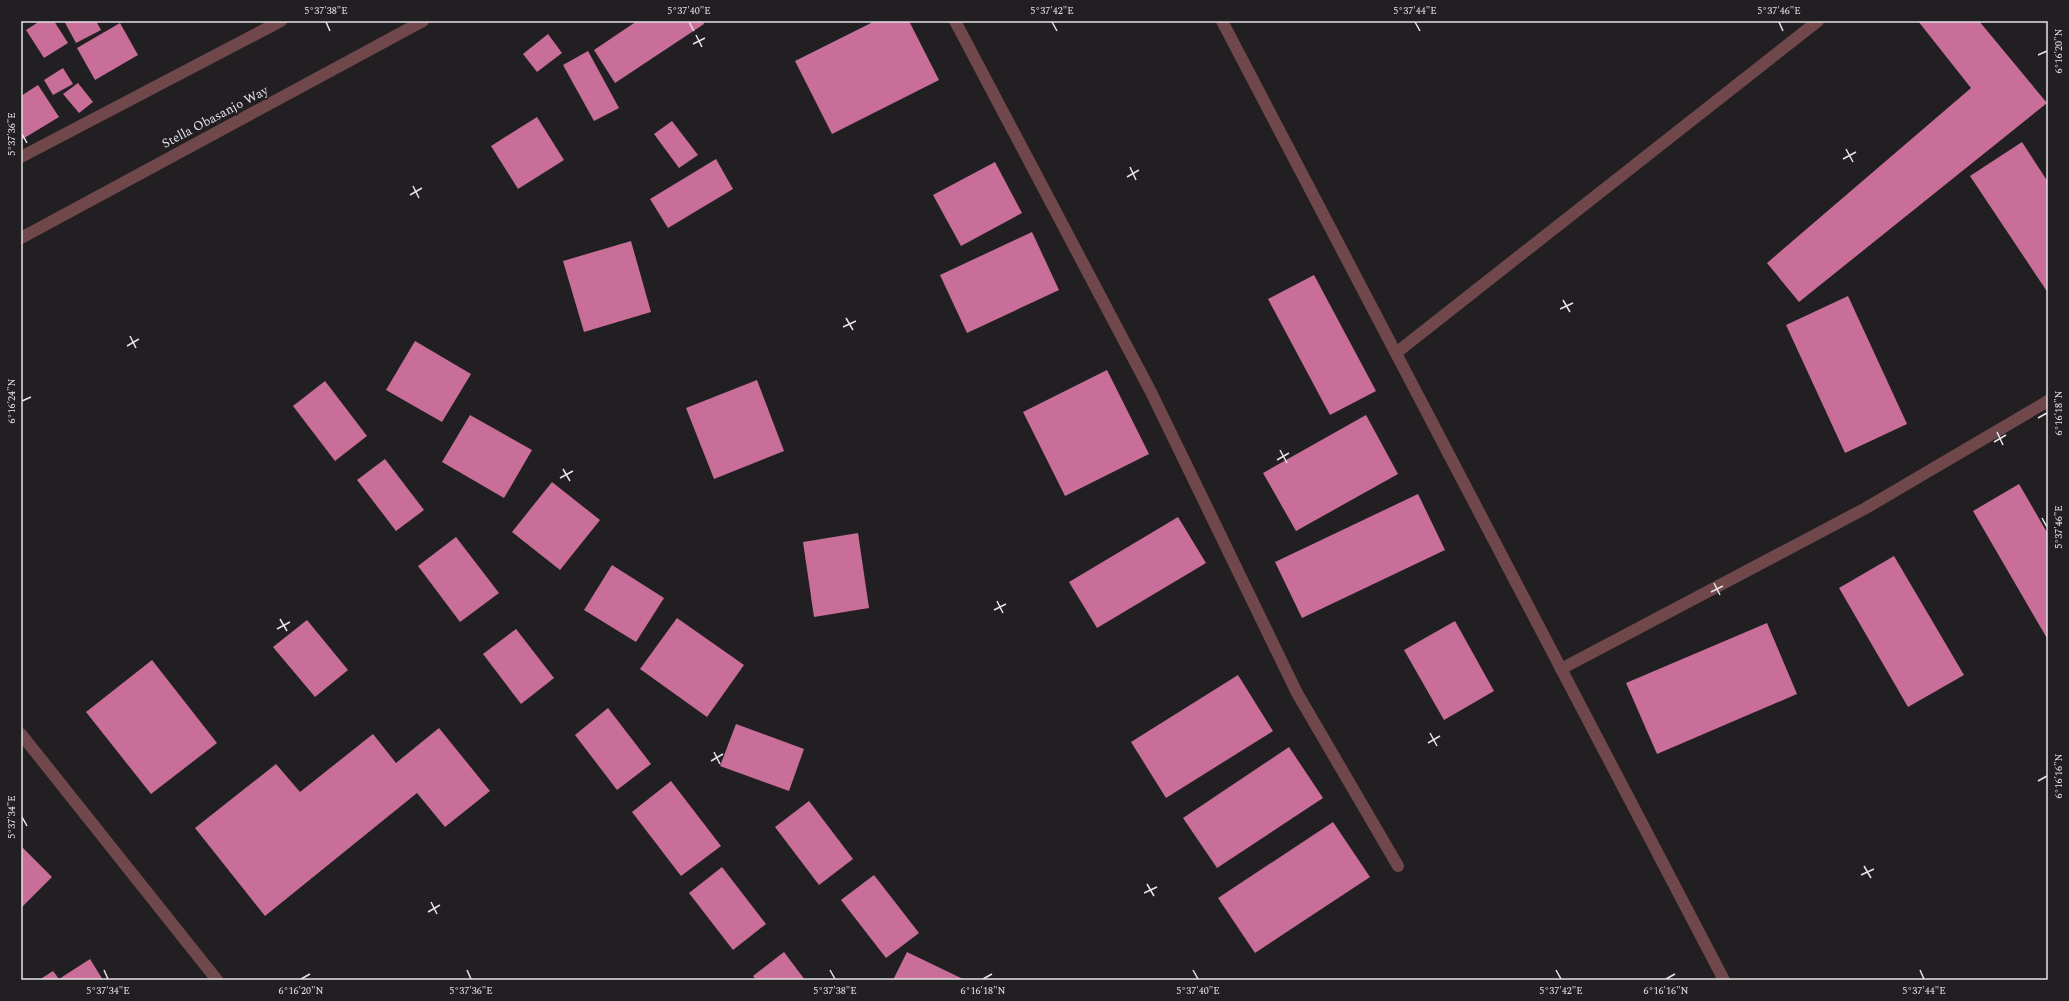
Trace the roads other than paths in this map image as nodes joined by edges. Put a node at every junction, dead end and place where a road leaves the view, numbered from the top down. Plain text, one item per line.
1 (281, 21) edge
2 (423, 21) edge
3 (955, 21) edge
4 (1222, 21) edge
5 (1818, 21) edge
6 (21, 157) edge
7 (21, 238) edge
8 (1396, 353) junction
9 (2048, 401) edge
10 (1561, 669) junction
11 (21, 734) edge
12 (1398, 866) dead end
13 (217, 980) edge
14 (1724, 980) edge

1 - 6 street
2 - 7 street, Stella Obasanjo Way
3 - 12 street
4 - 8 street
5 - 8 street
8 - 10 street
9 - 10 street
10 - 14 street
11 - 13 street

